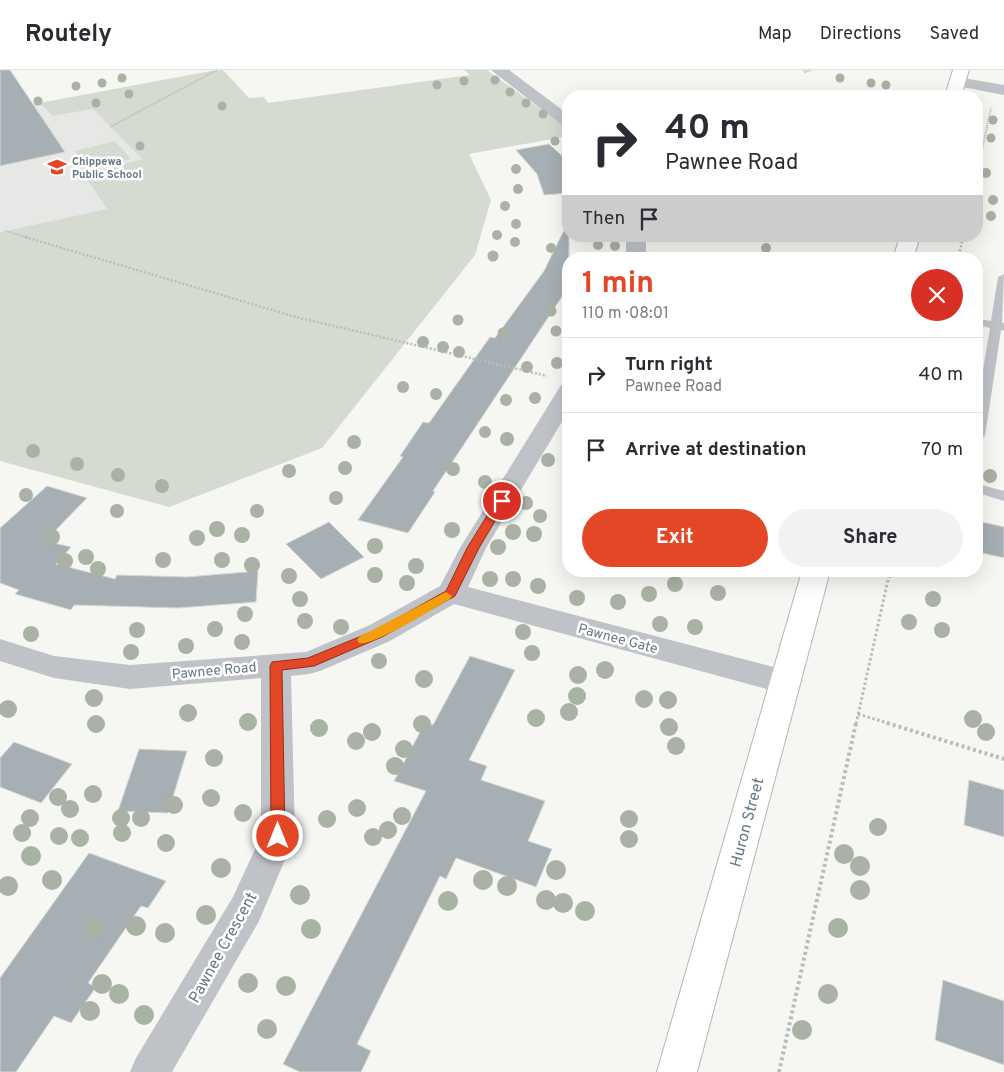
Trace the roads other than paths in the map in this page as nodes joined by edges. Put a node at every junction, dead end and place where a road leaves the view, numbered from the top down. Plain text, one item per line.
1 (499, 70) edge
2 (957, 83) edge
3 (1004, 90) edge
4 (562, 118) edge
5 (1004, 277) edge
6 (983, 323) edge
7 (1000, 326) edge
8 (559, 384) edge
9 (983, 411) edge
10 (983, 490) edge
11 (1004, 496) edge
12 (814, 577) edge
13 (451, 594) junction
14 (0, 650) edge
15 (276, 666) junction
16 (785, 682) junction
17 (150, 1072) edge
18 (678, 1072) edge

1 - 4 street
2 - 3 street
5 - 7 lane
6 - 7 lane
7 - 9 lane
8 - 13 street
10 - 11 lane
12 - 16 main road, Huron Street
13 - 15 street, Pawnee Road
13 - 16 street, Pawnee Gate
14 - 15 street, Pawnee Road
15 - 17 street, Pawnee Crescent
16 - 18 main road, Huron Street

